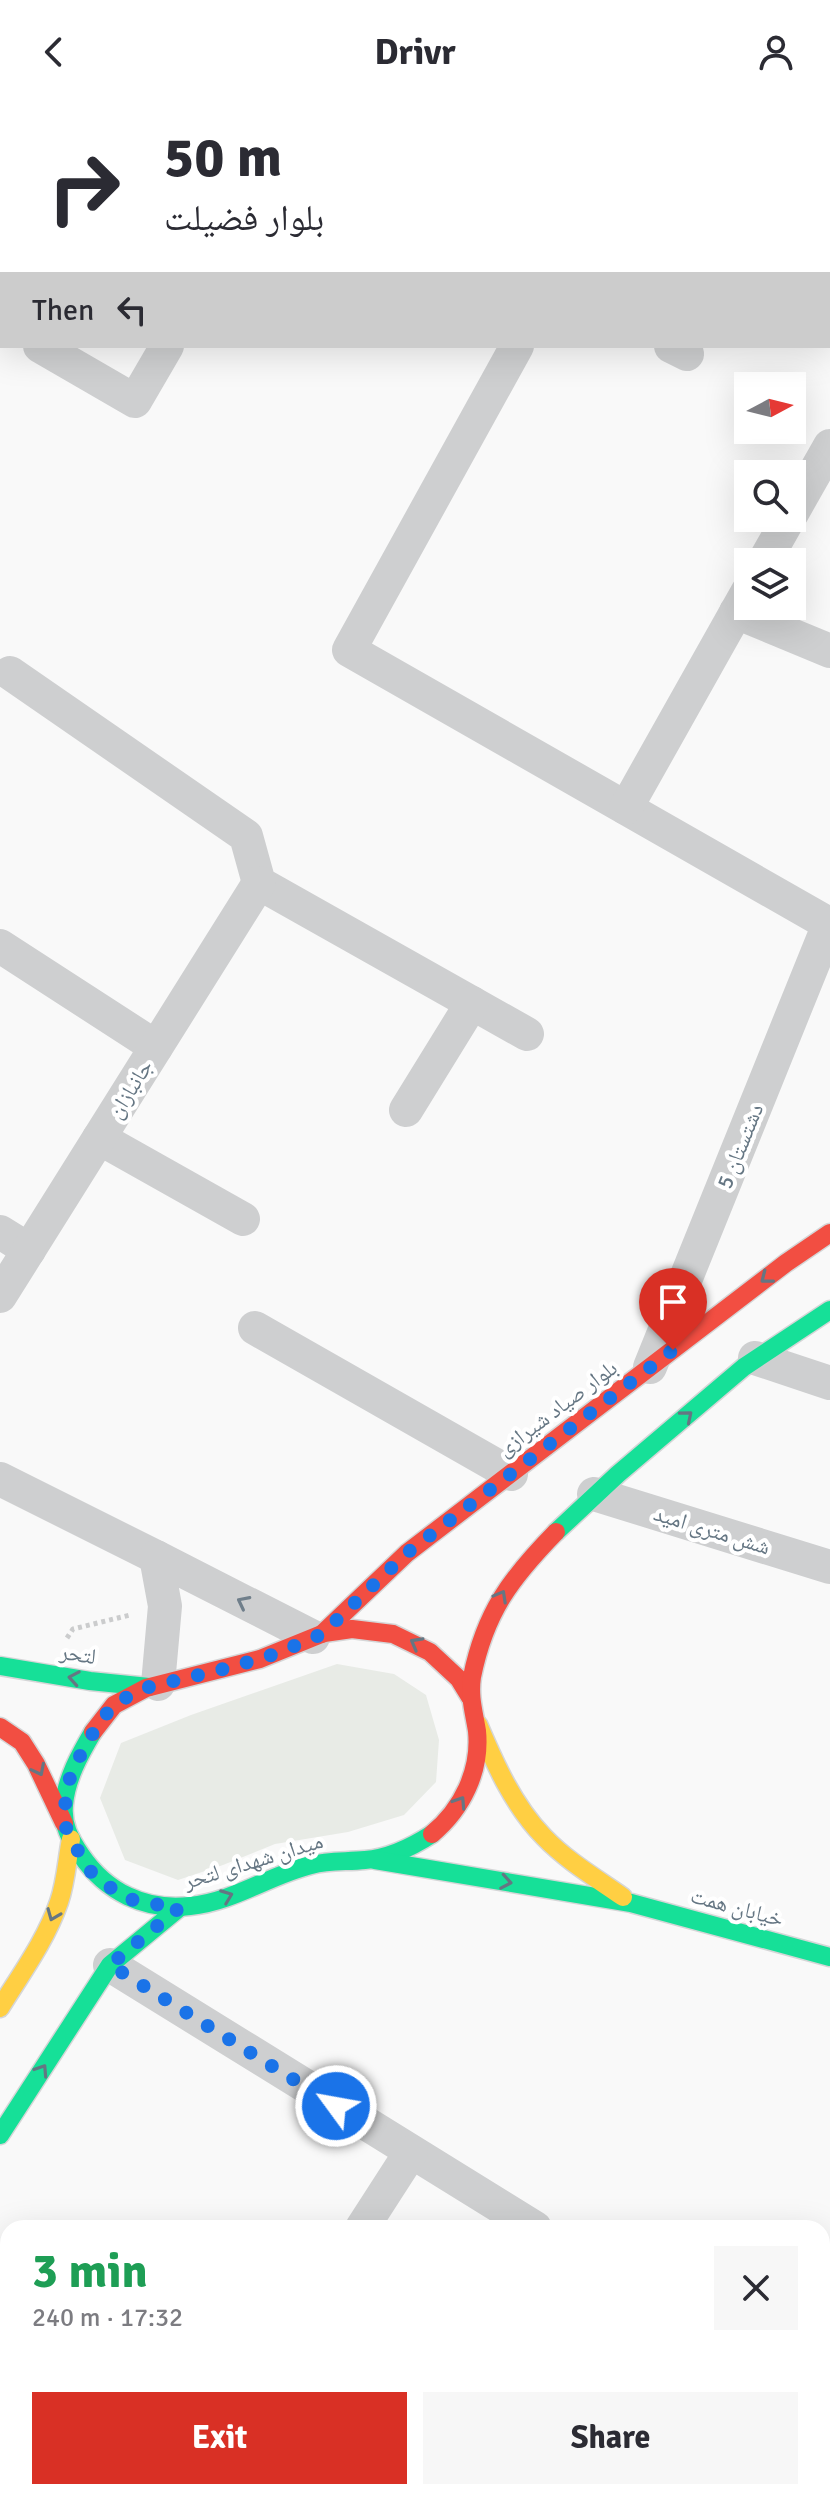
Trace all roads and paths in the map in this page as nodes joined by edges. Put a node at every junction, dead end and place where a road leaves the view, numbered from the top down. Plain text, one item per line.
1 (43, 348) edge
2 (166, 348) edge
3 (516, 348) edge
4 (830, 446) edge
5 (806, 489) edge
6 (734, 616) edge
7 (774, 620) edge
8 (830, 651) edge
9 (10, 673) dead end
10 (626, 808) junction
11 (259, 883) junction
12 (829, 924) edge
13 (0, 946) edge
14 (472, 1003) junction
15 (527, 1034) dead end
16 (156, 1047) junction
17 (406, 1110) dead end
18 (99, 1138) junction
19 (243, 1219) dead end
20 (0, 1232) edge
21 (830, 1233) edge
22 (29, 1250) junction
23 (0, 1296) edge
24 (830, 1310) edge
25 (255, 1328) dead end
26 (755, 1358) junction
27 (650, 1367) junction
28 (830, 1383) edge
29 (511, 1474) junction
30 (0, 1479) edge
31 (594, 1494) junction
32 (156, 1557) junction
33 (830, 1567) edge
34 (318, 1635) junction
35 (0, 1666) edge
36 (154, 1686) junction
37 (470, 1697) junction
38 (475, 1718) junction
39 (0, 1727) edge
40 (68, 1831) junction
41 (373, 1859) junction
42 (631, 1903) junction
43 (179, 1908) junction
44 (830, 1957) edge
45 (110, 1965) junction
46 (0, 2008) edge
47 (0, 2135) edge
48 (411, 2152) junction
49 (367, 2220) edge
50 (522, 2220) edge

1 - 2 street
3 - 10 street
4 - 5 street
6 - 10 street
7 - 8 street
9 - 11 street
10 - 12 street
11 - 14 street
11 - 16 street, جانبازان
12 - 27 street, دشتستان 5
13 - 16 street
14 - 15 street
14 - 17 street
16 - 18 street, جانبازان
18 - 19 street
18 - 22 street, جانبازان
20 - 22 street
21 -> 27 main road, بلوار صیاد شیرازی
22 - 23 street, جانبازان
24 - 26 main road
25 - 29 street
26 - 28 street
31 -> 26 main road
27 - 29 main road, بلوار صیاد شیرازی
29 - 34 main road, بلوار صیاد شیرازی
30 - 32 street
31 - 33 street, شش متری امید
37 -> 31 main road
34 -> 32 street
32 - 36 street
34 - 36 main road, میدان شهدای لتحر
37 -> 34 main road, میدان شهدای لتحر
36 -> 35 main road, لتحر
36 - 40 main road, میدان شهدای لتحر
37 - 38 main road, میدان شهدای لتحر
41 -> 38 main road, میدان شهدای لتحر
38 - 42 main road
39 -> 40 main road
40 - 43 main road, میدان شهدای لتحر
40 -> 46 main road
41 -> 42 main road, خیابان همت
43 -> 41 main road, میدان شهدای لتحر
42 - 44 main road, خیابان همت
43 - 45 main road
47 -> 45 main road
45 - 48 street
48 - 49 street
48 - 50 street

